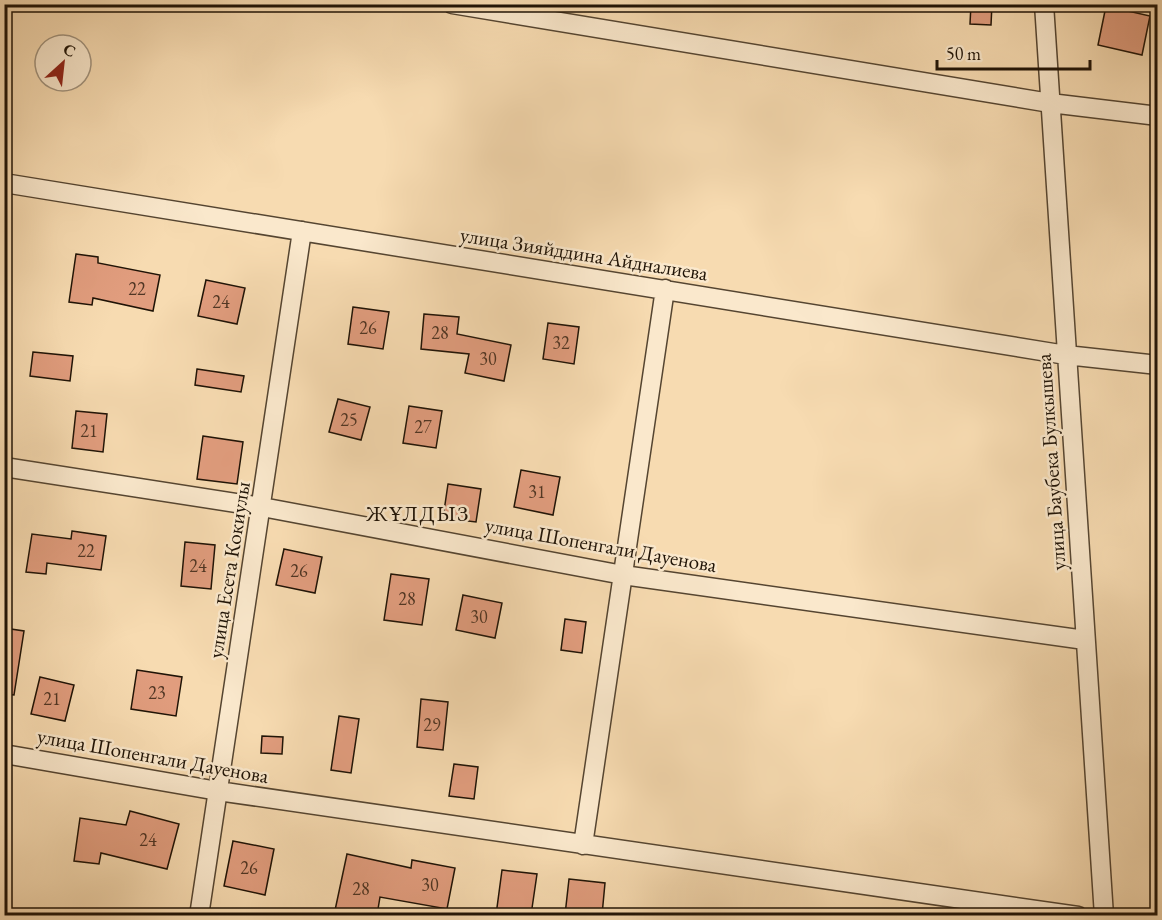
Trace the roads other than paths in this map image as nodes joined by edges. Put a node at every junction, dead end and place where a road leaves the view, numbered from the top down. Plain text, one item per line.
1 (452, 4) edge
2 (1044, 4) edge
3 (1050, 102) junction
4 (1158, 116) edge
5 (4, 183) edge
6 (302, 231) junction
7 (665, 289) junction
8 (1066, 355) junction
9 (1158, 365) edge
10 (4, 466) edge
11 (262, 507) junction
12 (623, 575) junction
13 (1085, 640) junction
14 (4, 754) edge
15 (218, 791) junction
16 (583, 844) junction
17 (199, 915) edge
18 (1078, 915) edge
19 (1104, 915) edge

1 - 3 street
2 - 3 street, улица Баубека Булкышева
3 - 4 street
3 - 8 street, улица Баубека Булкышева
5 - 6 street, улица Зияйддина Айдналиева
6 - 7 street, улица Зияйддина Айдналиева
6 - 11 street, улица Есета Кокиулы
7 - 8 street, улица Зияйддина Айдналиева
7 - 12 street
8 - 9 street, улица Зияйддина Айдналиева
8 - 13 street, улица Баубека Булкышева
10 - 11 street, улица Шопенгали Дауенова
11 - 12 street, улица Шопенгали Дауенова
11 - 15 street, улица Есета Кокиулы
12 - 13 street, улица Шопенгали Дауенова
12 - 16 street
13 - 19 street, улица Баубека Булкышева
14 - 15 street, улица Шопенгали Дауенова
15 - 16 street, улица Шопенгали Дауенова
15 - 17 street, улица Есета Кокиулы
16 - 18 street, улица Шопенгали Дауенова

